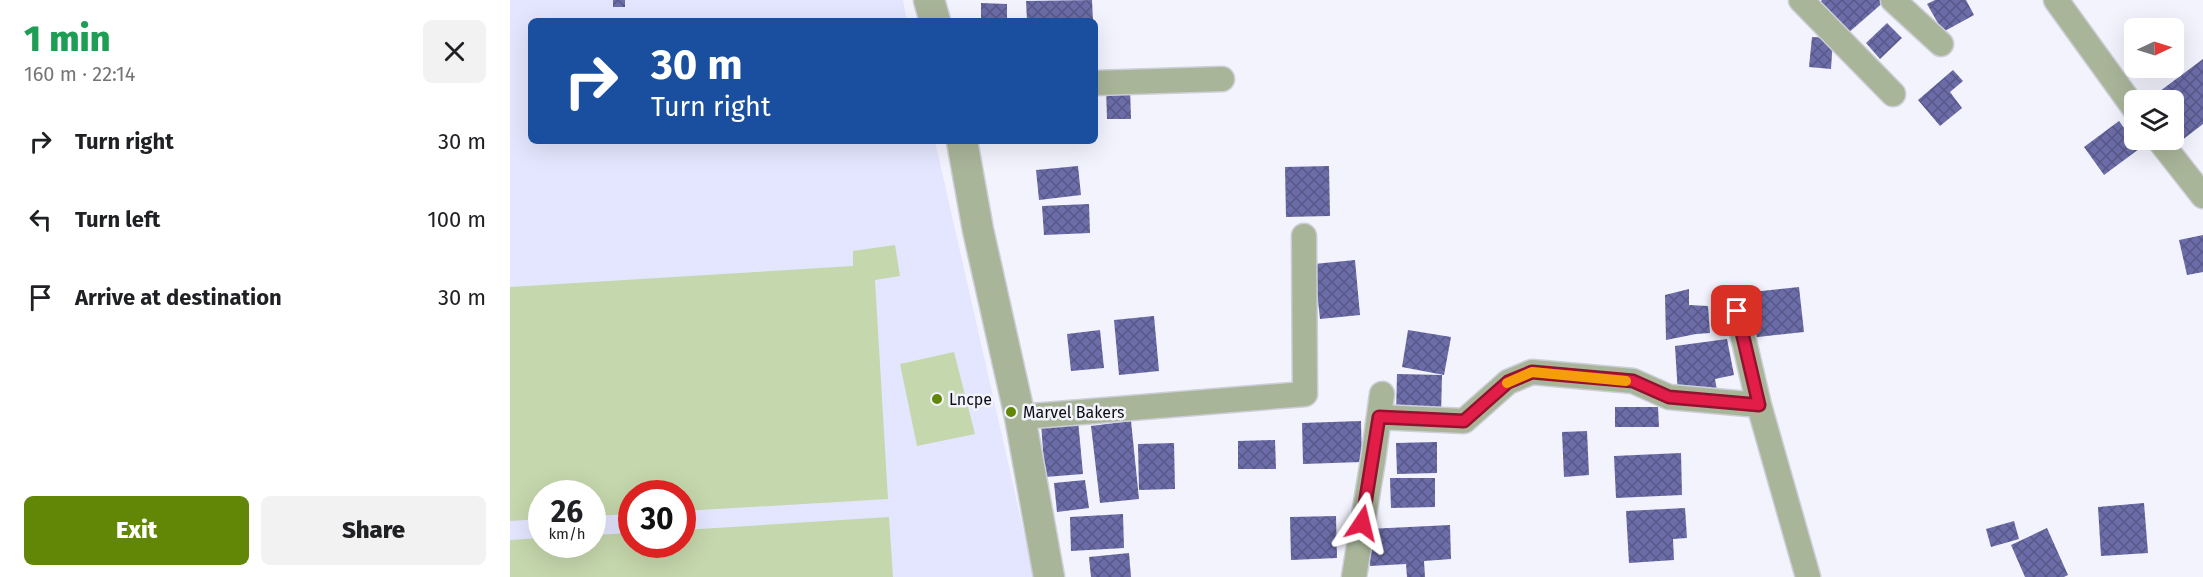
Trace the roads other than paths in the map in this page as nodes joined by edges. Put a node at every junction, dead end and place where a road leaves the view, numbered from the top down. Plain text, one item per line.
1 (929, 0) edge
2 (1893, 0) edge
3 (2056, 0) edge
4 (1804, 1) edge
5 (934, 18) edge
6 (1941, 44) dead end
7 (1222, 79) dead end
8 (1098, 83) edge
9 (1893, 94) dead end
10 (2124, 94) edge
11 (963, 144) edge
12 (2167, 150) edge
13 (2203, 196) edge
14 (1304, 237) dead end
15 (1737, 311) dead end
16 (1759, 405) junction
17 (1020, 417) junction
18 (1049, 577) edge
19 (1354, 577) edge
20 (1808, 577) edge

1 - 5 street
2 - 6 street
3 - 10 street
4 - 9 street
7 - 8 street
11 - 17 street
12 - 13 street
14 - 17 street
15 - 16 street
16 - 19 street
16 - 20 street
17 - 18 street

